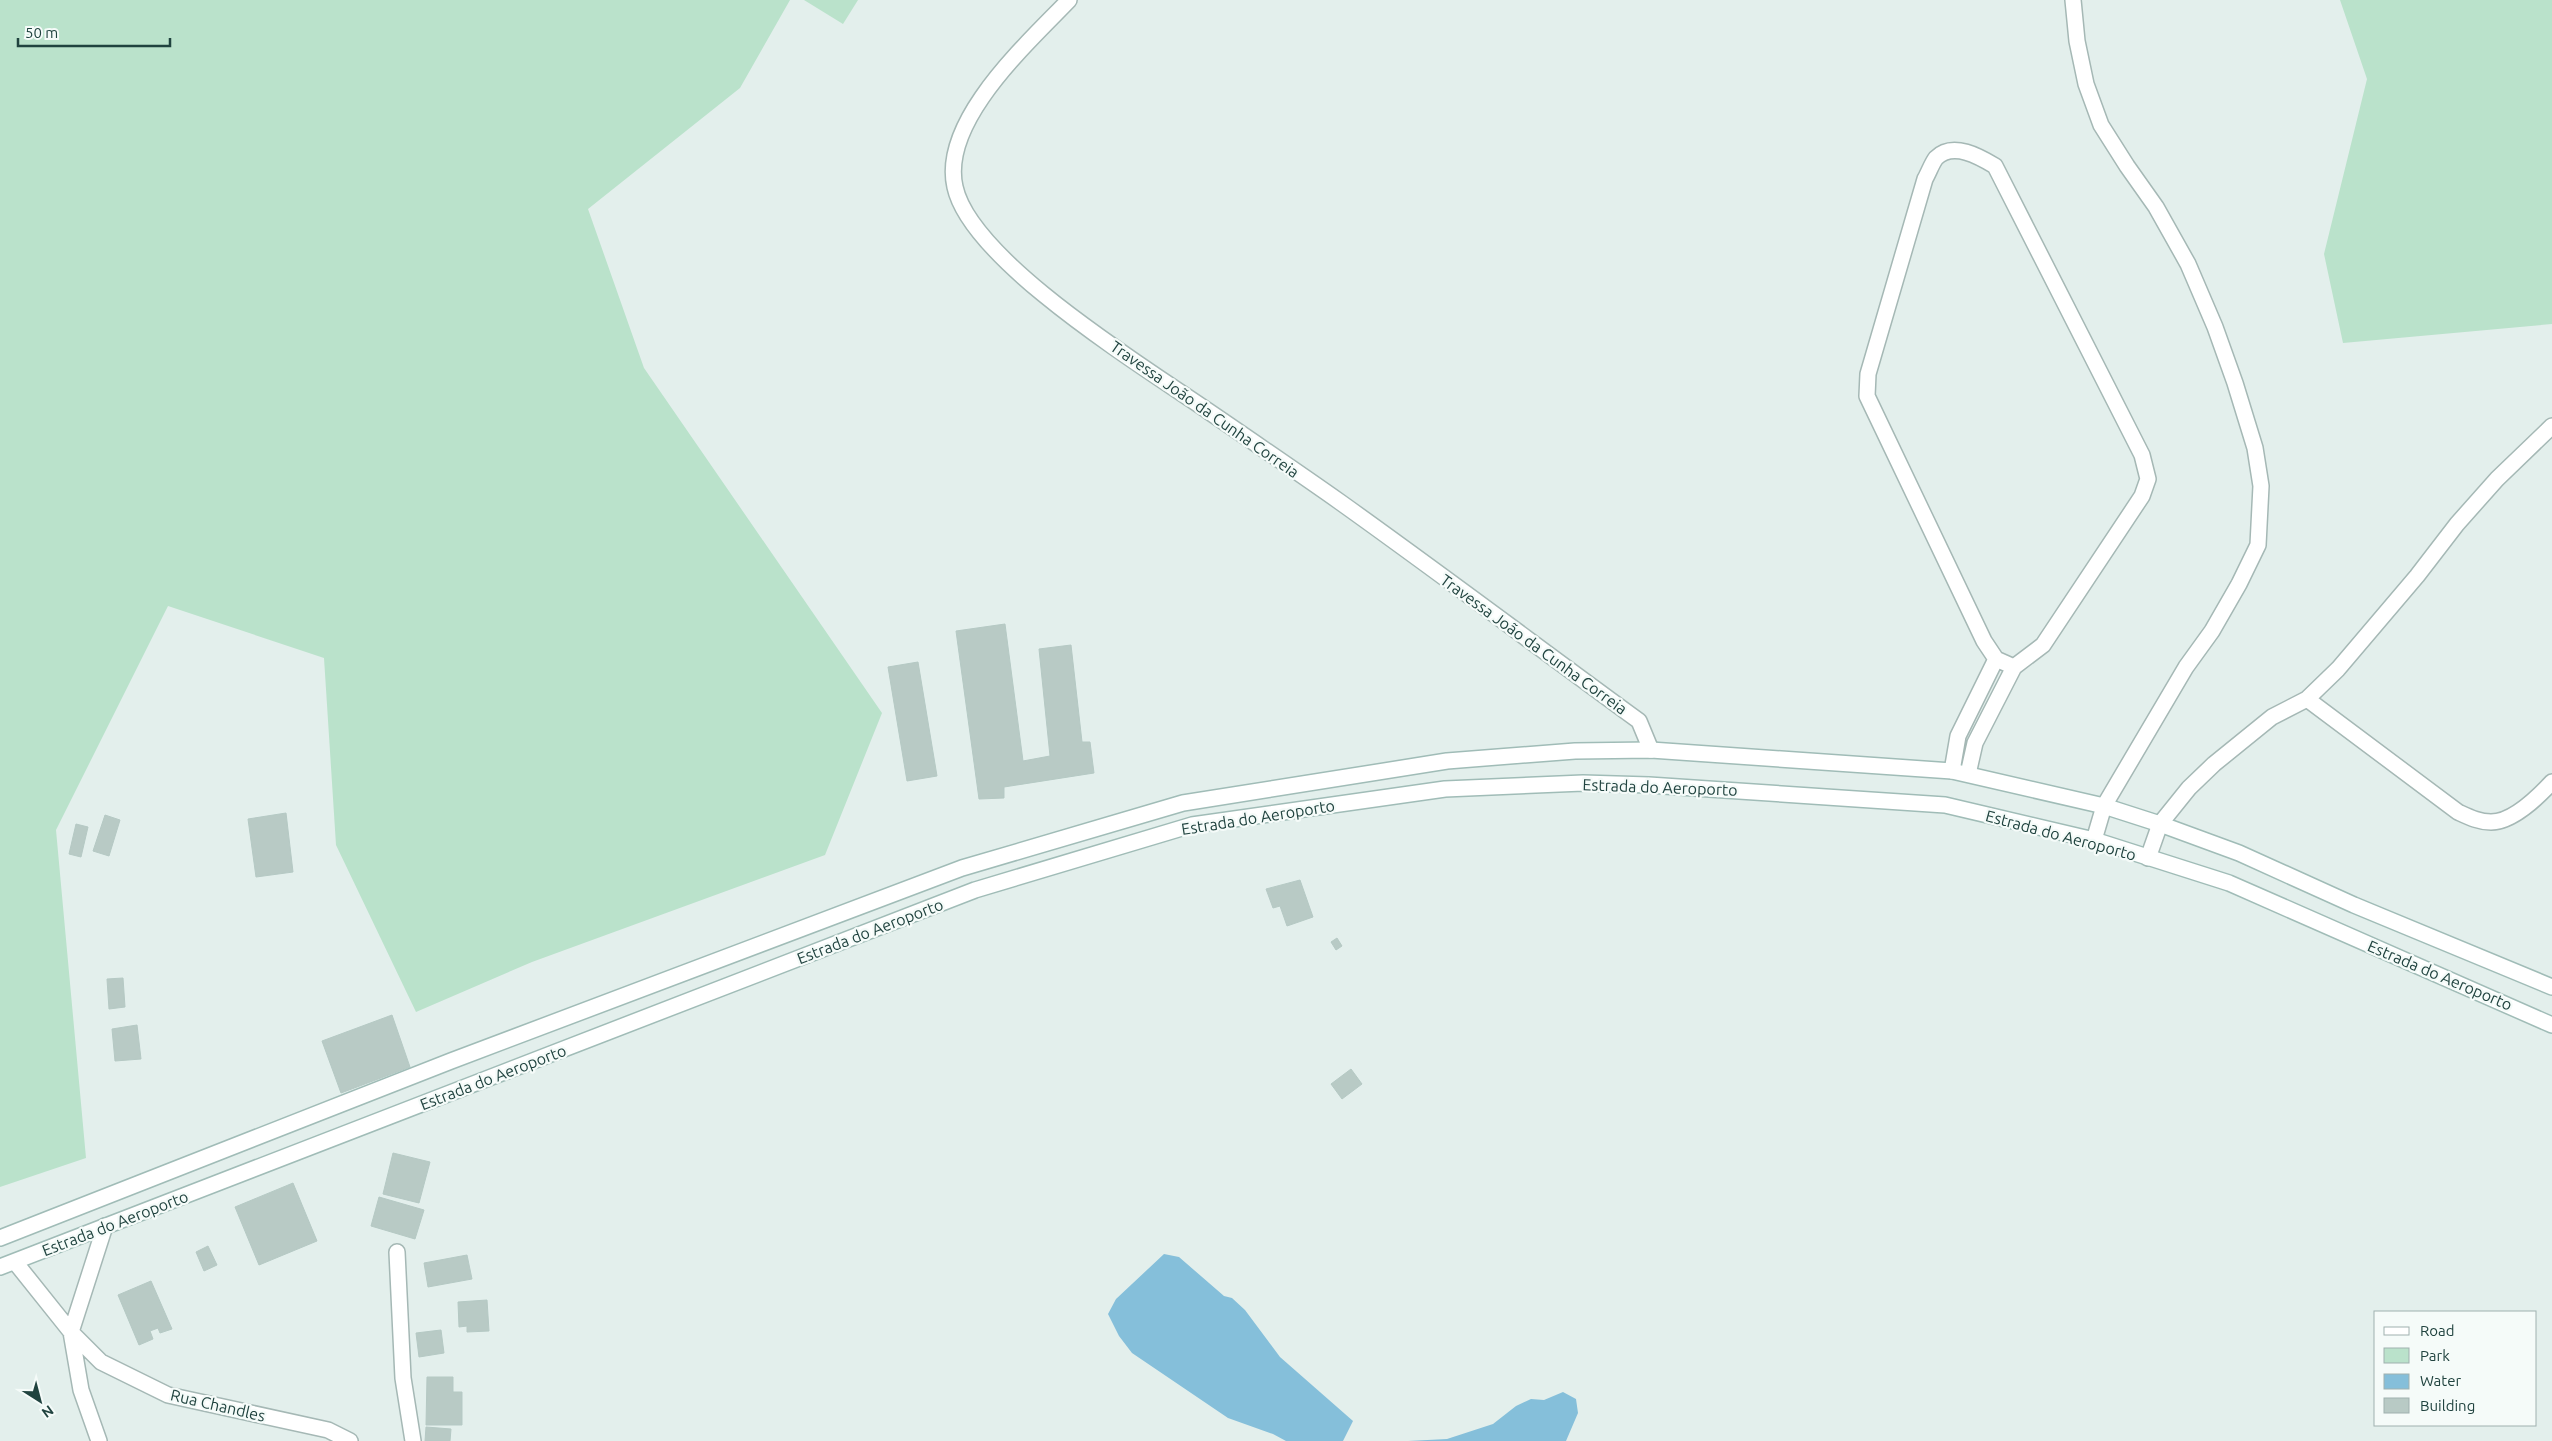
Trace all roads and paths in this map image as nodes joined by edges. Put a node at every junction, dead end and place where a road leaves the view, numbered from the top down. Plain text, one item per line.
1 (1069, 0) edge
2 (2073, 0) edge
3 (2552, 426) edge
4 (1996, 659) junction
5 (2014, 666) junction
6 (2307, 699) junction
7 (1652, 750) junction
8 (1952, 771) junction
9 (1968, 774) junction
10 (2552, 782) edge
11 (2104, 806) junction
12 (2160, 824) junction
13 (2094, 840) junction
14 (2148, 858) junction
15 (2552, 987) edge
16 (2552, 1025) edge
17 (105, 1226) junction
18 (0, 1238) edge
19 (397, 1252) dead end
20 (15, 1262) junction
21 (0, 1267) edge
22 (72, 1332) junction
23 (98, 1441) edge
24 (350, 1441) edge
25 (413, 1441) edge

1 - 7 main road, Travessa João da Cunha Correia
2 - 11 main road
3 - 6 main road
4 - 5 main road
4 - 5 main road
4 - 8 main road
5 - 9 main road
6 - 10 main road
6 - 12 main road
7 - 8 main road, Estrada do Aeroporto
7 - 18 main road, Estrada do Aeroporto
8 - 9 main road, Estrada do Aeroporto
9 - 11 main road, Estrada do Aeroporto
11 - 12 main road, Estrada do Aeroporto
11 - 13 main road
12 - 14 main road
12 - 15 main road, Estrada do Aeroporto
13 - 14 main road, Estrada do Aeroporto
13 - 17 main road, Estrada do Aeroporto
14 - 16 main road, Estrada do Aeroporto
17 - 20 main road, Estrada do Aeroporto
17 - 22 main road
19 - 25 main road
20 - 21 main road, Estrada do Aeroporto
20 - 22 main road, Rua Chandles
22 - 23 main road
22 - 24 main road, Rua Chandles

